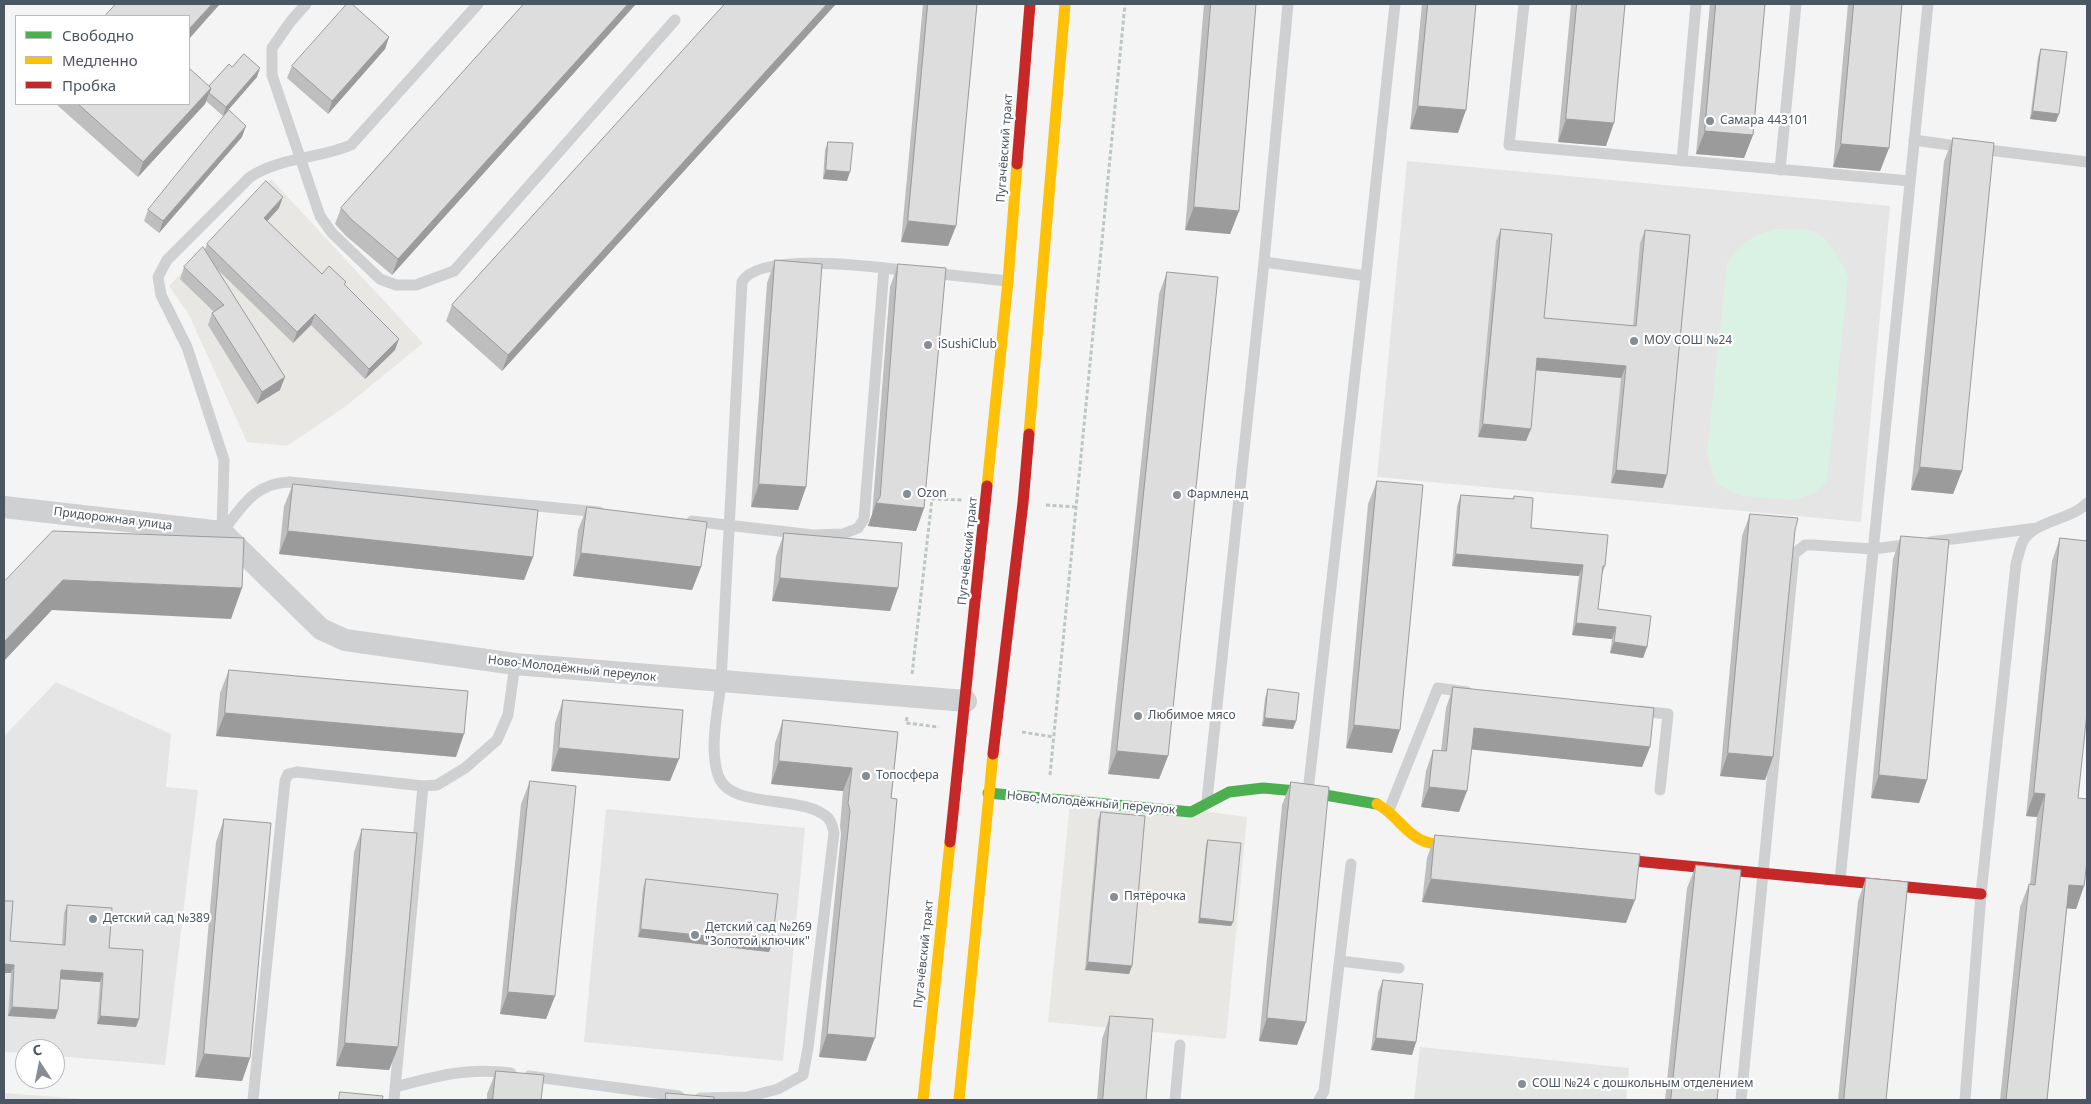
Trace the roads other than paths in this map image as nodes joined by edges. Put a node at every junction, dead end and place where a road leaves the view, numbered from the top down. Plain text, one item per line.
1 (306, 4) edge
2 (478, 4) edge
3 (1030, 4) edge
4 (1065, 4) edge
5 (1288, 4) edge
6 (1394, 4) edge
7 (1524, 4) edge
8 (1696, 4) edge
9 (1796, 4) edge
10 (1928, 4) edge
11 (674, 20) dead end
12 (1914, 140) junction
13 (300, 159) junction
14 (1682, 161) junction
15 (2087, 162) edge
16 (1780, 170) junction
17 (1910, 181) junction
18 (1264, 262) junction
19 (884, 268) junction
20 (1366, 276) junction
21 (1008, 280) junction
22 (2087, 503) edge
23 (4, 507) edge
24 (612, 513) edge
25 (680, 520) edge
26 (729, 525) junction
27 (2037, 528) junction
28 (222, 532) junction
29 (1873, 549) junction
30 (515, 664) junction
31 (721, 682) junction
32 (1476, 692) edge
33 (966, 701) junction
34 (1629, 710) edge
35 (423, 786) junction
36 (1660, 790) dead end
37 (1308, 792) junction
38 (988, 793) junction
39 (1207, 805) junction
40 (1389, 810) junction
41 (1480, 847) edge
42 (1587, 857) edge
43 (1351, 864) dead end
44 (1762, 872) junction
45 (1840, 880) junction
46 (1981, 894) junction
47 (1340, 961) junction
48 (1399, 968) dead end
49 (1180, 1045) dead end
50 (395, 1087) junction
51 (254, 1100) edge
52 (394, 1100) edge
53 (923, 1100) edge
54 (959, 1100) edge
55 (1175, 1100) edge
56 (1319, 1100) edge
57 (1741, 1100) edge
58 (1965, 1100) edge

1 - 13 lane
2 - 13 lane
3 - 21 main road, Пугачёвский тракт
4 - 38 main road
5 - 18 lane
6 - 20 lane
7 - 14 lane
8 - 14 lane
9 - 16 lane
10 - 12 lane
11 - 13 lane
12 - 15 lane
12 - 17 lane
13 - 28 lane
14 - 16 lane
16 - 17 lane
17 - 29 lane
18 - 20 lane
18 - 39 lane
19 - 21 lane
19 - 26 lane
19 - 26 lane
20 - 37 lane
21 - 33 main road, Пугачёвский тракт
22 - 27 lane
23 - 28 street, Придорожная улица
24 - 28 lane
25 - 26 lane
26 - 31 lane
27 - 29 lane
27 - 46 lane
28 - 30 street, Ново-Молодёжный переулок
29 - 44 lane
29 - 45 lane
30 - 31 street, Ново-Молодёжный переулок
30 - 35 lane
31 - 33 street, Ново-Молодёжный переулок
31 - 50 lane
32 - 40 lane
33 - 53 main road, Пугачёвский тракт
34 - 36 lane
35 - 50 lane
35 - 51 lane
37 - 39 main road, Ново-Молодёжный переулок
37 - 40 main road, Ново-Молодёжный переулок
38 - 39 main road, Ново-Молодёжный переулок
38 - 54 main road
40 - 41 main road, Ново-Молодёжный переулок
42 - 44 main road
43 - 47 lane
44 - 45 main road
44 - 57 lane
45 - 46 main road
46 - 58 lane
47 - 48 lane
47 - 56 lane
49 - 55 lane
50 - 52 lane

